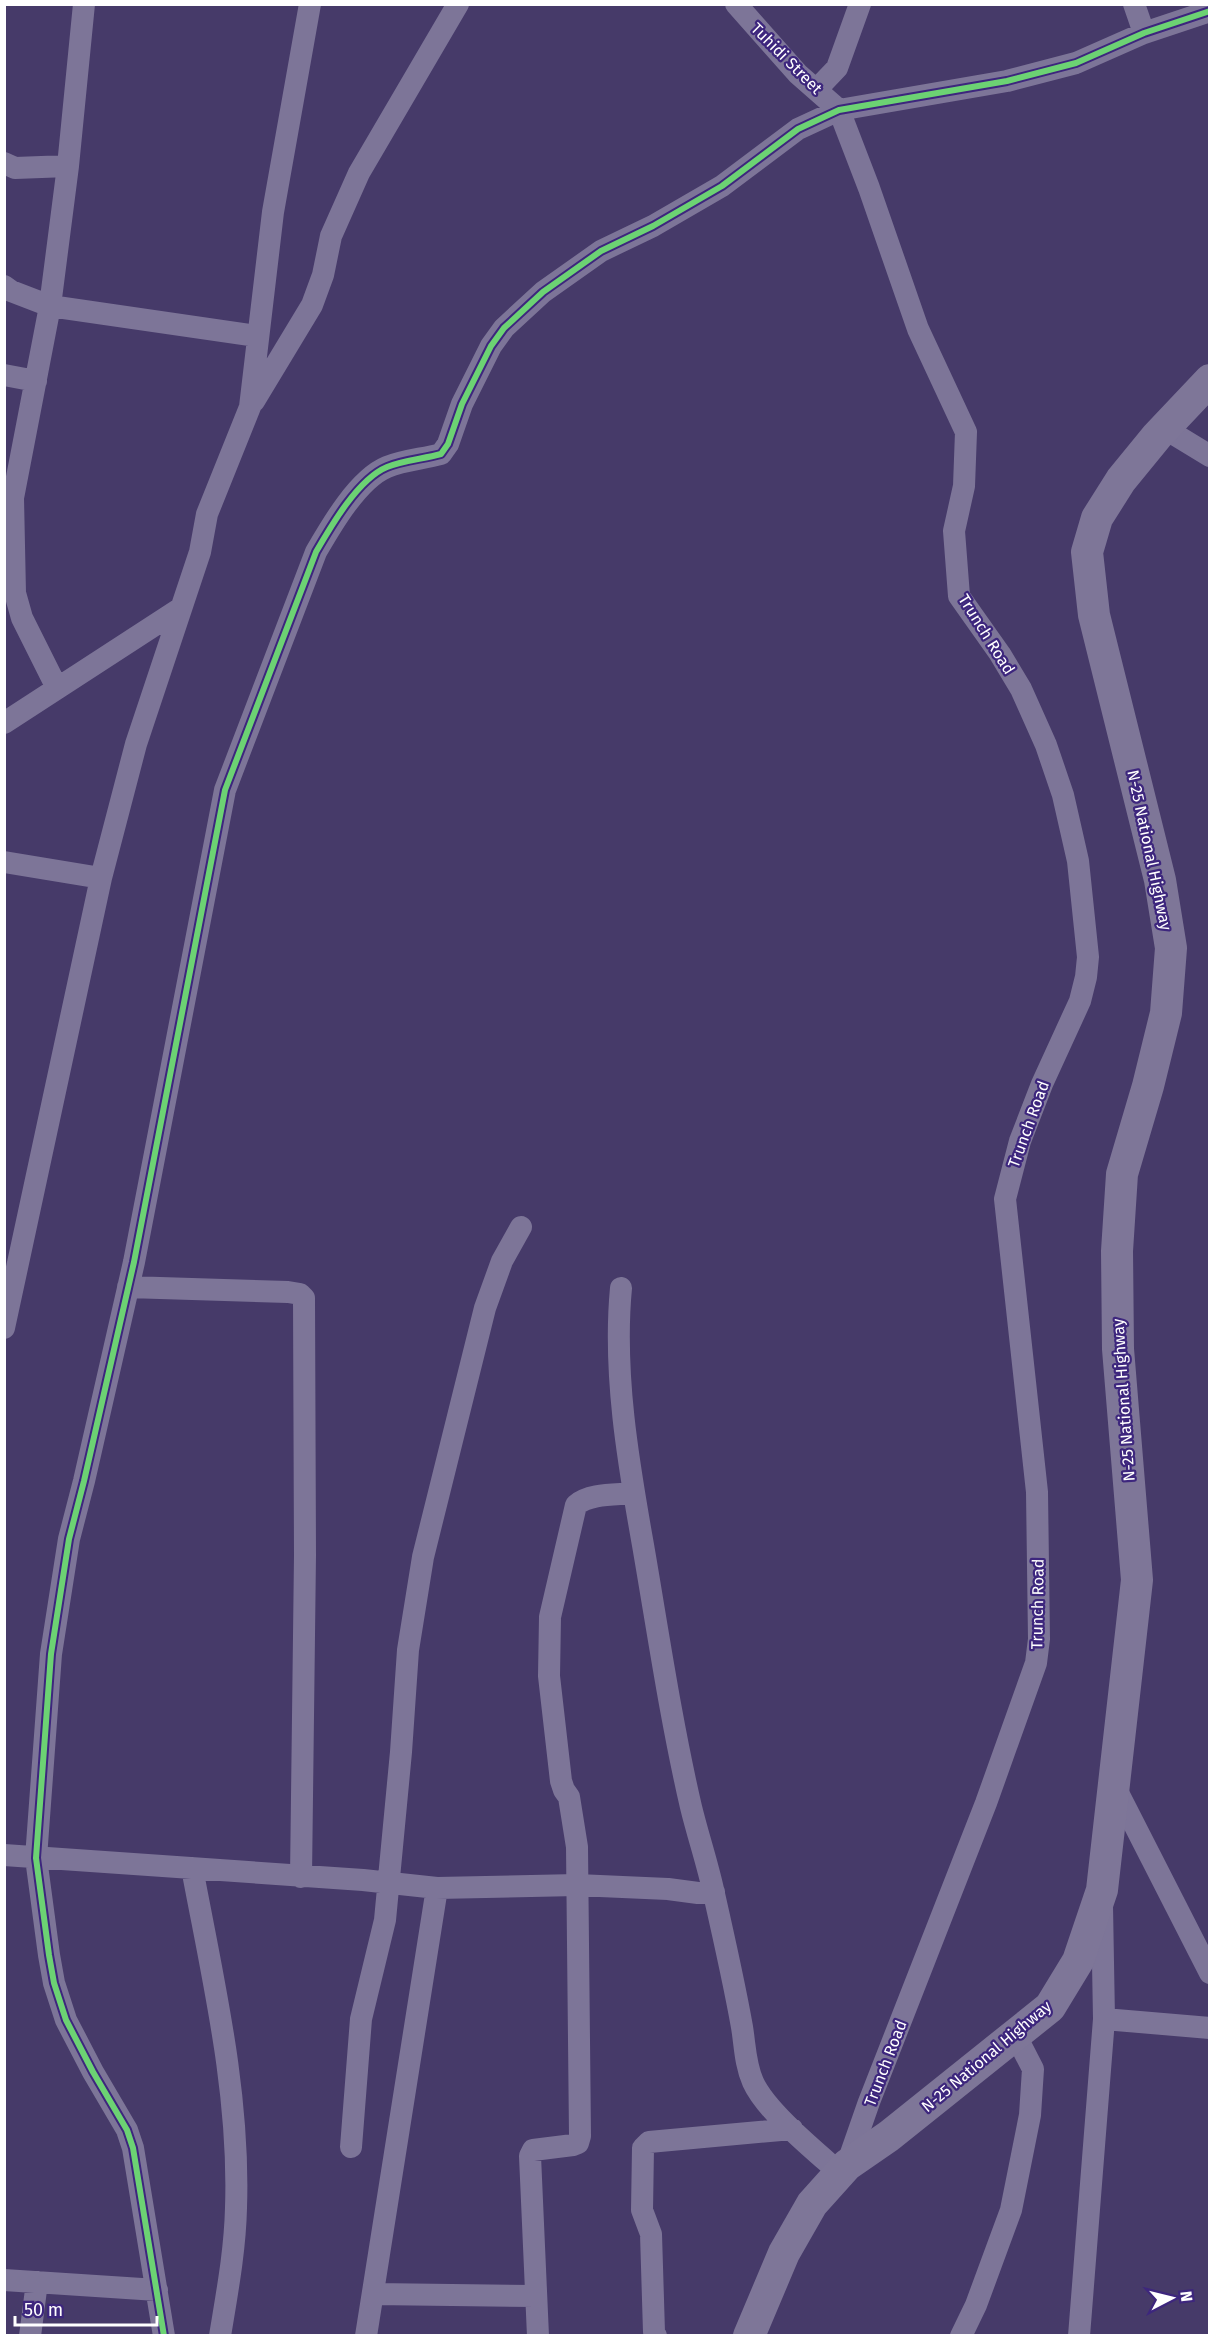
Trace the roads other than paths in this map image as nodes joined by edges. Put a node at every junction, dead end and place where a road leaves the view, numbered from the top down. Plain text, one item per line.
1 (84, 4) edge
2 (310, 4) edge
3 (458, 4) edge
4 (736, 4) edge
5 (860, 4) edge
6 (1134, 4) edge
7 (1209, 11) edge
8 (1144, 33) junction
9 (817, 89) junction
10 (839, 110) junction
11 (4, 163) edge
12 (68, 166) junction
13 (4, 285) edge
14 (50, 306) junction
15 (257, 336) junction
16 (4, 375) edge
17 (1209, 380) edge
18 (36, 381) junction
19 (250, 406) junction
20 (1164, 428) junction
21 (1209, 456) edge
22 (10, 586) edge
23 (181, 608) junction
24 (57, 688) junction
25 (4, 723) edge
26 (4, 862) edge
27 (101, 878) junction
28 (521, 1227) dead end
29 (128, 1287) junction
30 (621, 1288) dead end
31 (5, 1325) edge
32 (634, 1493) junction
33 (1113, 1784) junction
34 (4, 1855) edge
35 (36, 1858) junction
36 (192, 1868) junction
37 (301, 1877) junction
38 (390, 1883) junction
39 (577, 1885) junction
40 (437, 1888) junction
41 (1102, 1890) junction
42 (714, 1892) junction
43 (1209, 1973) edge
44 (1104, 2019) junction
45 (1209, 2028) edge
46 (1016, 2036) junction
47 (792, 2129) junction
48 (351, 2147) dead end
49 (844, 2169) junction
50 (4, 2280) edge
51 (37, 2282) junction
52 (157, 2290) junction
53 (374, 2294) junction
54 (535, 2296) junction
55 (30, 2336) edge
56 (164, 2336) edge
57 (220, 2336) edge
58 (366, 2336) edge
59 (538, 2336) edge
60 (656, 2336) edge
61 (749, 2336) edge
62 (961, 2336) edge
63 (1079, 2336) edge

1 - 12 street
2 - 15 street
3 - 19 street
4 - 9 street, Tuhidi Street
5 - 9 street
6 - 8 street
7 - 8 street
8 - 10 street
9 - 10 street, Tuhidi Street
10 - 29 street
10 - 49 street, Trunch Road
11 - 12 street
12 - 14 street
13 - 14 street
14 - 15 street
14 - 18 street
15 - 19 street
16 - 18 street
17 - 20 highway, N-25 National Highway
18 - 22 street
19 - 23 street
20 - 21 street
20 - 33 highway, N-25 National Highway
22 - 24 street
23 - 24 street
23 - 27 street
24 - 25 street
26 - 27 street
27 - 31 street
28 - 38 street
29 - 35 street
29 - 37 street
30 - 32 street
32 - 39 street
32 - 42 street
33 - 41 highway, N-25 National Highway
33 - 43 street
34 - 35 street
35 - 36 street
35 - 52 street
36 - 37 street
36 - 57 street
37 - 38 street
38 - 40 street
38 - 48 street
39 - 40 street
39 - 42 street
39 - 54 street
40 - 53 street
41 - 44 street
41 - 46 highway, N-25 National Highway
42 - 47 street
44 - 45 street
44 - 63 street
46 - 49 highway, N-25 National Highway
46 - 62 street
47 - 49 street
47 - 60 street
49 - 61 highway, N-25 National Highway
50 - 51 street
51 - 52 street
51 - 55 street
52 - 56 street
53 - 54 street
53 - 58 street
54 - 59 street

